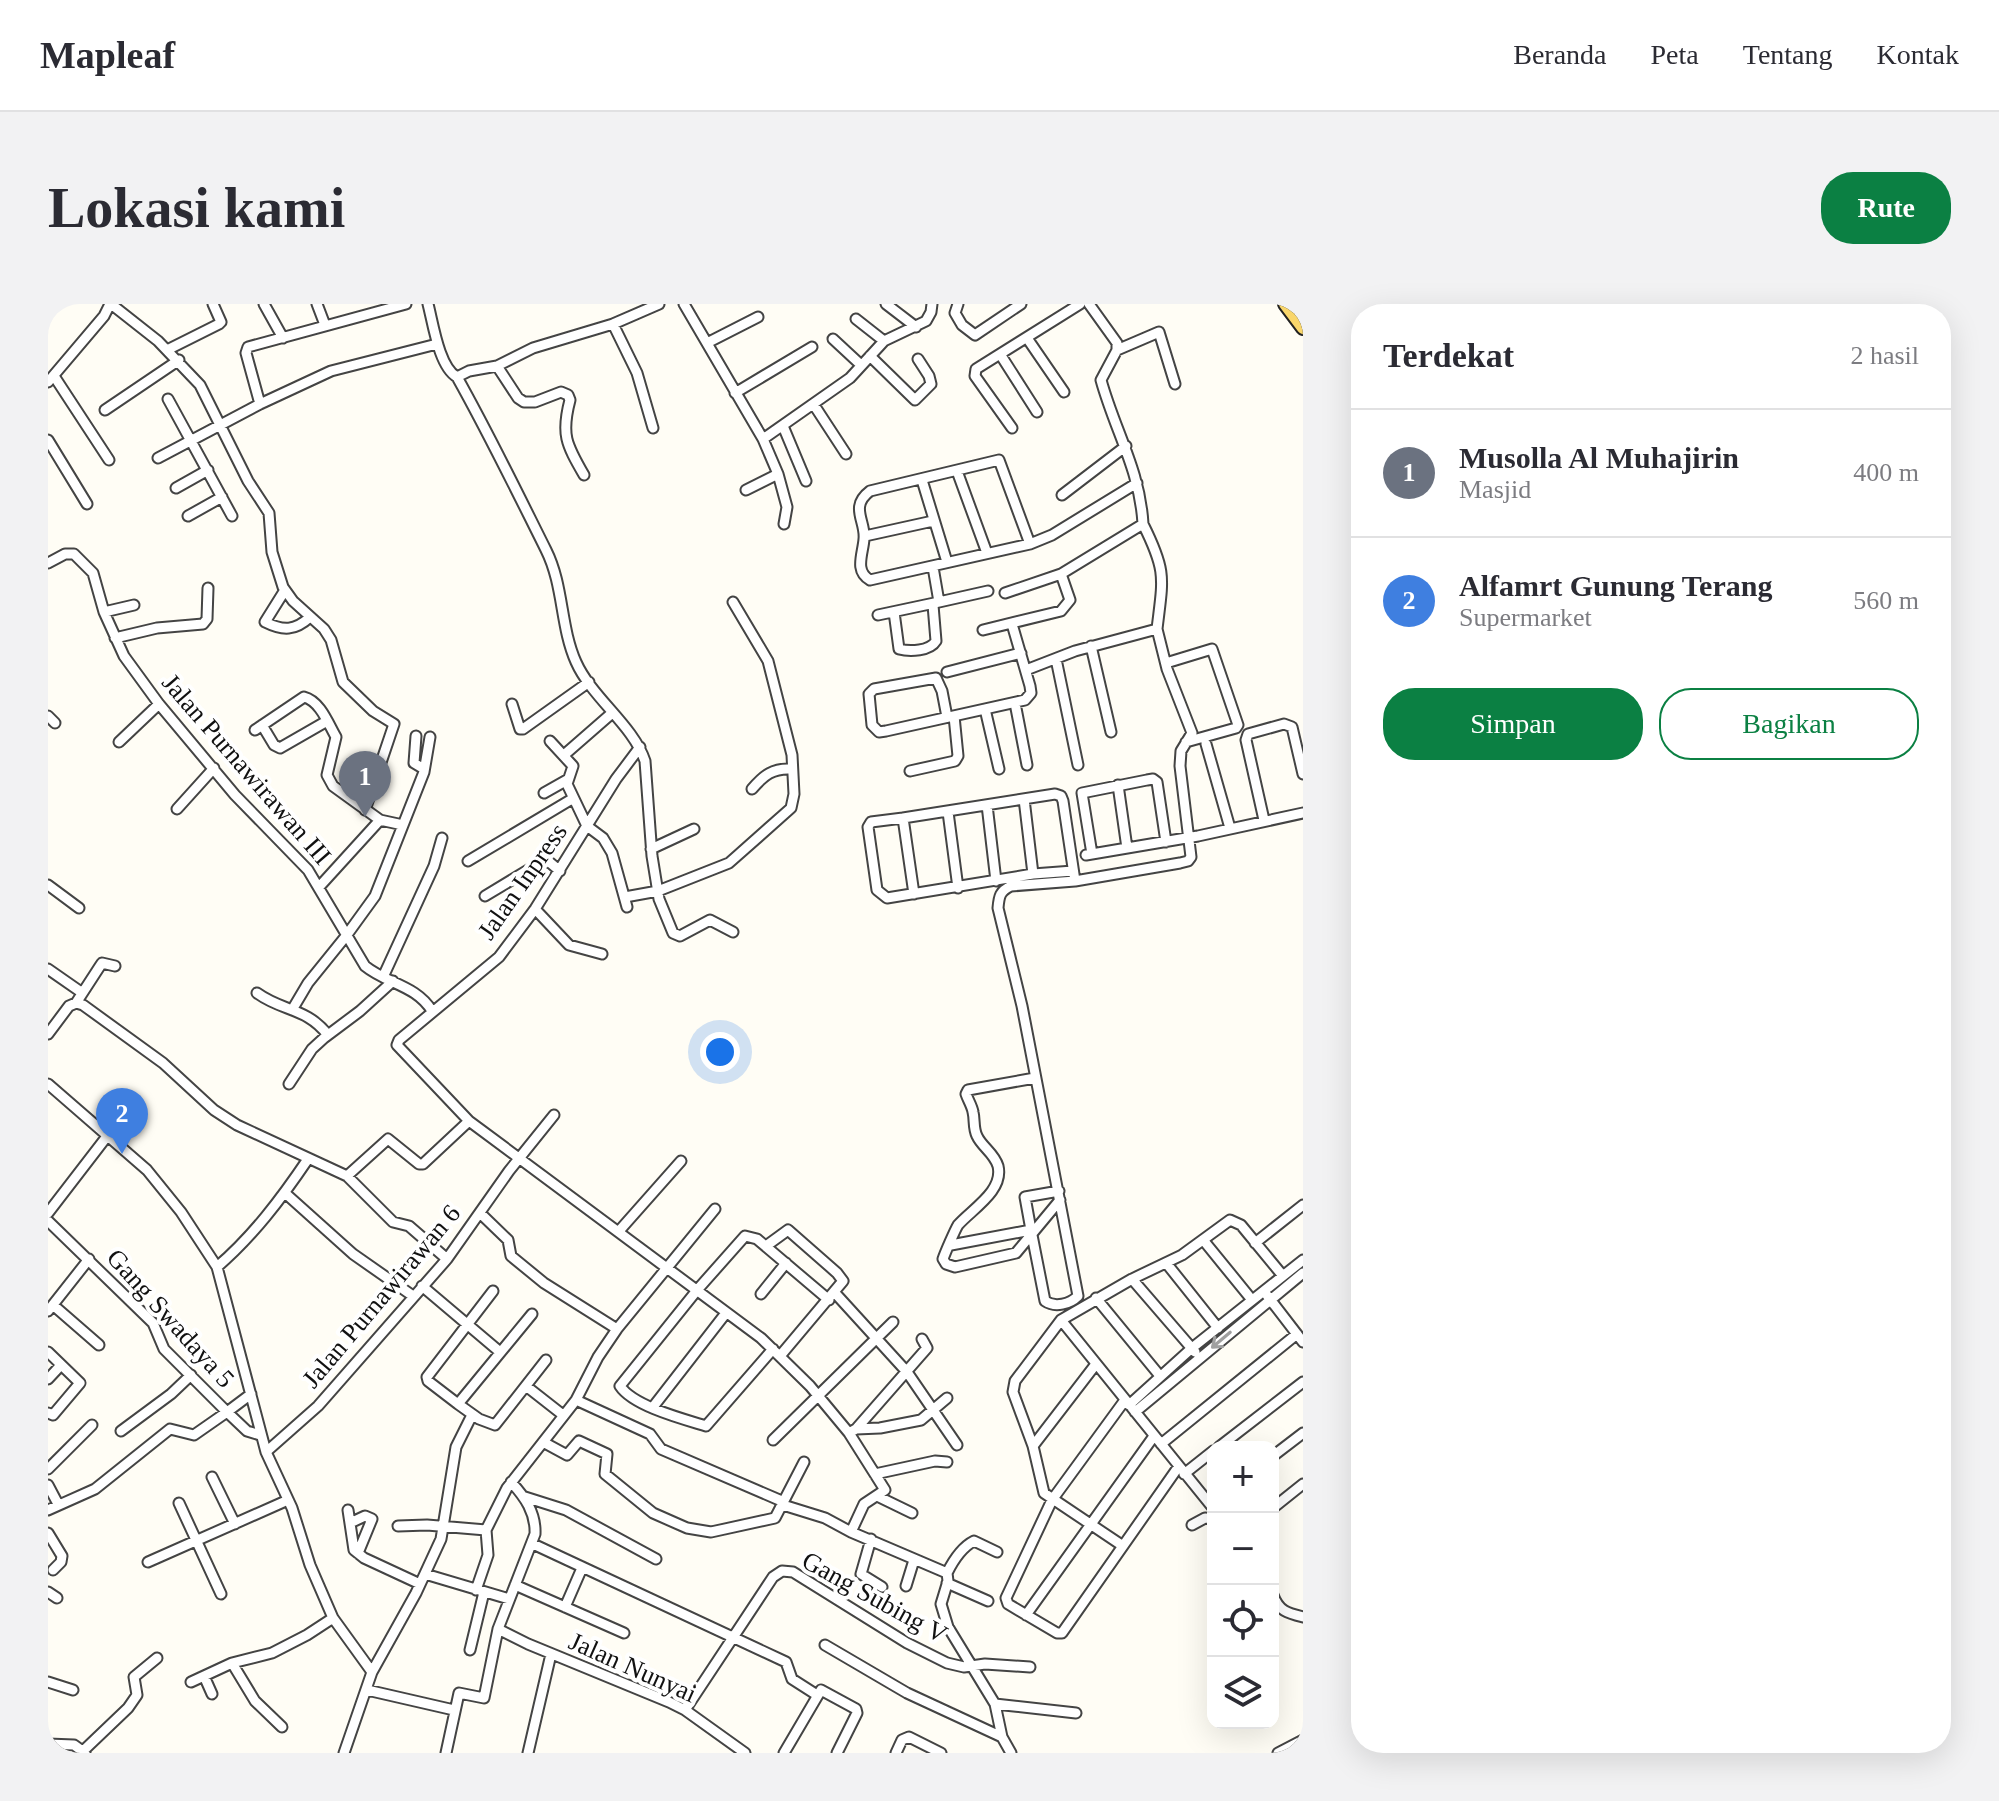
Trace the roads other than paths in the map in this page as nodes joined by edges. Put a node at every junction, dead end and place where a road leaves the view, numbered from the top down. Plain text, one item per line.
1 (110, 304) edge
2 (213, 304) edge
3 (264, 304) edge
4 (317, 304) edge
5 (406, 304) edge
6 (428, 304) edge
7 (659, 304) edge
8 (684, 304) edge
9 (886, 304) edge
10 (932, 304) edge
11 (958, 304) edge
12 (1021, 304) edge
13 (1080, 304) edge
14 (1089, 304) edge
15 (1285, 304) edge
16 (758, 317) dead end
17 (856, 319) dead end
18 (613, 324) junction
19 (325, 325) junction
20 (916, 327) junction
21 (1303, 328) edge
22 (283, 338) junction
23 (1027, 338) junction
24 (833, 339) dead end
25 (884, 341) junction
26 (707, 343) junction
27 (437, 344) junction
28 (812, 347) dead end
29 (167, 350) junction
30 (1117, 350) junction
31 (1000, 354) junction
32 (870, 356) junction
33 (918, 359) dead end
34 (179, 360) junction
35 (861, 365) junction
36 (497, 366) junction
37 (457, 377) junction
38 (51, 379) edge
39 (1175, 384) dead end
40 (1064, 392) dead end
41 (735, 393) junction
42 (168, 399) dead end
43 (260, 404) junction
44 (814, 405) junction
45 (105, 410) dead end
46 (1037, 412) dead end
47 (222, 426) junction
48 (783, 426) junction
49 (653, 428) dead end
50 (1012, 428) dead end
51 (763, 439) junction
52 (48, 440) edge
53 (193, 441) junction
54 (1126, 446) junction
55 (846, 454) dead end
56 (158, 458) dead end
57 (109, 460) dead end
58 (208, 470) junction
59 (957, 471) junction
60 (778, 474) junction
61 (584, 475) dead end
62 (922, 480) junction
63 (806, 481) dead end
64 (1137, 483) junction
65 (176, 488) dead end
66 (746, 490) dead end
67 (1062, 495) dead end
68 (222, 497) junction
69 (87, 504) dead end
70 (188, 516) dead end
71 (232, 516) dead end
72 (933, 521) junction
73 (784, 524) dead end
74 (1143, 524) junction
75 (865, 536) junction
76 (1030, 544) junction
77 (987, 553) junction
78 (947, 562) junction
79 (48, 563) edge
80 (933, 567) junction
81 (1061, 574) junction
82 (208, 588) dead end
83 (285, 590) junction
84 (988, 591) dead end
85 (1005, 593) dead end
86 (733, 602) dead end
87 (936, 603) junction
88 (134, 605) dead end
89 (104, 612) junction
90 (894, 612) junction
91 (878, 615) dead end
92 (310, 617) junction
93 (1012, 624) junction
94 (1157, 629) junction
95 (983, 630) dead end
96 (115, 638) junction
97 (1091, 646) junction
98 (1021, 653) junction
99 (1056, 659) junction
100 (1166, 663) junction
101 (1026, 670) junction
102 (947, 672) dead end
103 (589, 682) junction
104 (1015, 703) junction
105 (159, 704) junction
106 (512, 704) dead end
107 (985, 709) junction
108 (611, 714) junction
109 (951, 716) junction
110 (327, 721) junction
111 (1111, 732) dead end
112 (416, 736) dead end
113 (430, 737) dead end
114 (550, 741) dead end
115 (119, 742) dead end
116 (1186, 742) junction
117 (1206, 744) dead end
118 (640, 747) junction
119 (564, 755) junction
120 (1027, 765) dead end
121 (1078, 765) dead end
122 (214, 768) junction
123 (424, 769) junction
124 (791, 769) junction
125 (999, 769) dead end
126 (910, 771) dead end
127 (1303, 774) edge
128 (567, 780) junction
129 (1118, 785) junction
130 (752, 789) dead end
131 (544, 793) dead end
132 (572, 799) junction
133 (1024, 799) junction
134 (987, 805) junction
135 (177, 809) dead end
136 (365, 810) junction
137 (948, 812) junction
138 (1303, 813) edge
139 (903, 818) junction
140 (380, 820) junction
141 (1264, 820) junction
142 (403, 825) junction
143 (587, 826) junction
144 (1230, 828) junction
145 (694, 829) dead end
146 (442, 838) dead end
147 (1188, 838) junction
148 (1166, 842) junction
149 (1127, 848) junction
150 (651, 849) junction
151 (468, 861) dead end
152 (560, 871) junction
153 (1033, 874) junction
154 (1074, 876) junction
155 (996, 881) junction
156 (48, 885) edge
157 (319, 887) junction
158 (958, 888) junction
159 (658, 891) junction
160 (914, 894) junction
161 (485, 896) dead end
162 (79, 908) dead end
163 (535, 909) junction
164 (733, 932) dead end
165 (346, 936) junction
166 (602, 954) dead end
167 (115, 966) dead end
168 (48, 969) edge
169 (388, 979) junction
170 (81, 992) junction
171 (257, 993) dead end
172 (76, 1003) junction
173 (292, 1010) junction
174 (432, 1011) junction
175 (48, 1034) edge
176 (328, 1035) junction
177 (1035, 1078) junction
178 (48, 1084) edge
179 (289, 1084) dead end
180 (554, 1115) dead end
181 (469, 1121) junction
182 (108, 1135) junction
183 (308, 1159) junction
184 (519, 1160) junction
185 (681, 1161) dead end
186 (347, 1176) junction
187 (48, 1191) edge
188 (285, 1193) junction
189 (1059, 1195) junction
190 (58, 1197) junction
191 (1303, 1205) edge
192 (715, 1209) dead end
193 (48, 1213) edge
194 (480, 1213) junction
195 (48, 1221) edge
196 (619, 1231) junction
197 (1031, 1233) junction
198 (1204, 1241) junction
199 (1255, 1243) junction
200 (951, 1245) junction
201 (766, 1246) junction
202 (89, 1259) junction
203 (447, 1259) junction
204 (1303, 1260) edge
205 (786, 1263) junction
206 (1167, 1264) junction
207 (217, 1267) junction
208 (666, 1267) junction
209 (1303, 1273) edge
210 (1283, 1276) junction
211 (1132, 1279) junction
212 (422, 1286) junction
213 (698, 1289) junction
214 (493, 1291) dead end
215 (761, 1294) dead end
216 (1267, 1295) junction
217 (413, 1296) junction
218 (832, 1297) junction
219 (1096, 1298) junction
220 (1252, 1300) junction
221 (50, 1308) edge
222 (726, 1313) junction
223 (532, 1314) dead end
224 (1061, 1320) junction
225 (893, 1322) dead end
226 (468, 1325) junction
227 (1218, 1328) junction
228 (617, 1329) junction
229 (878, 1338) junction
230 (1300, 1338) edge
231 (922, 1339) dead end
232 (99, 1345) dead end
233 (1192, 1348) junction
234 (48, 1352) edge
235 (500, 1352) junction
236 (777, 1352) junction
237 (1200, 1358) junction
238 (546, 1360) dead end
239 (1096, 1364) junction
240 (61, 1365) junction
241 (907, 1372) junction
242 (191, 1375) junction
243 (1160, 1376) junction
244 (48, 1379) edge
245 (1303, 1382) edge
246 (526, 1386) junction
247 (251, 1394) junction
248 (819, 1397) junction
249 (947, 1398) dead end
250 (576, 1400) junction
251 (458, 1404) junction
252 (1130, 1406) junction
253 (653, 1407) junction
254 (932, 1408) junction
255 (227, 1412) junction
256 (48, 1413) edge
257 (472, 1415) junction
258 (563, 1415) junction
259 (92, 1425) dead end
260 (121, 1431) dead end
261 (852, 1431) junction
262 (1303, 1433) edge
263 (260, 1435) junction
264 (773, 1440) dead end
265 (1157, 1440) junction
266 (1227, 1441) edge
267 (543, 1442) junction
268 (957, 1445) dead end
269 (1033, 1446) junction
270 (1279, 1451) edge
271 (266, 1452) junction
272 (1207, 1455) edge
273 (804, 1462) dead end
274 (947, 1462) dead end
275 (48, 1469) edge
276 (1182, 1470) junction
277 (875, 1474) junction
278 (212, 1477) dead end
279 (511, 1482) junction
280 (1303, 1484) edge
281 (48, 1485) edge
282 (877, 1496) junction
283 (525, 1497) junction
284 (1207, 1499) edge
285 (288, 1500) junction
286 (1052, 1500) junction
287 (179, 1503) dead end
288 (784, 1503) junction
289 (1279, 1503) edge
290 (58, 1504) junction
291 (48, 1510) edge
292 (348, 1510) dead end
293 (912, 1513) dead end
294 (1207, 1518) edge
295 (350, 1523) junction
296 (1091, 1523) junction
297 (235, 1524) junction
298 (442, 1525) junction
299 (1192, 1525) dead end
300 (398, 1526) dead end
301 (486, 1530) junction
302 (851, 1532) junction
303 (48, 1533) edge
304 (871, 1539) junction
305 (197, 1541) junction
306 (533, 1544) junction
307 (1123, 1546) junction
308 (997, 1552) dead end
309 (358, 1553) junction
310 (656, 1559) dead end
311 (914, 1560) junction
312 (148, 1562) dead end
313 (582, 1568) junction
314 (53, 1570) dead end
315 (947, 1578) junction
316 (423, 1579) junction
317 (515, 1585) junction
318 (906, 1586) dead end
319 (882, 1587) dead end
320 (480, 1591) junction
321 (221, 1594) dead end
322 (509, 1599) junction
323 (988, 1601) dead end
324 (565, 1607) junction
325 (1279, 1608) edge
326 (1026, 1615) junction
327 (1303, 1617) edge
328 (333, 1618) junction
329 (498, 1629) junction
330 (624, 1633) dead end
331 (734, 1637) junction
332 (825, 1645) dead end
333 (470, 1650) dead end
334 (551, 1654) junction
335 (157, 1658) dead end
336 (232, 1663) junction
337 (972, 1666) junction
338 (1030, 1667) dead end
339 (372, 1672) junction
340 (204, 1676) junction
341 (48, 1682) edge
342 (191, 1682) dead end
343 (73, 1690) dead end
344 (367, 1690) junction
345 (212, 1694) dead end
346 (817, 1695) junction
347 (995, 1704) junction
348 (454, 1710) junction
349 (685, 1710) junction
350 (1076, 1713) dead end
351 (282, 1727) dead end
352 (1002, 1737) junction
353 (1303, 1740) edge
354 (48, 1744) edge
355 (84, 1752) edge
356 (347, 1752) edge
357 (446, 1753) edge
358 (528, 1753) edge
359 (745, 1753) edge
360 (784, 1753) edge
361 (837, 1753) edge
362 (896, 1753) edge
363 (941, 1753) edge
364 (1011, 1753) edge
365 (1278, 1753) edge

1 - 29 street
1 - 38 street
2 - 29 street
3 - 22 street
4 - 19 street
5 - 19 street
6 - 27 street
7 - 18 street
8 - 26 street
9 - 20 street
10 - 20 street
11 - 12 street
13 - 23 street
14 - 30 street
15 - 21 main road
16 - 26 street
17 - 25 street
18 - 36 street
18 - 49 street
19 - 22 street
20 - 25 street
22 - 43 street
23 - 31 street
23 - 40 street
24 - 35 street
25 - 32 street
26 - 41 street
27 - 37 street
27 - 43 street
28 - 41 street
29 - 34 street
30 - 39 street
30 - 54 street
31 - 46 street
31 - 50 street
32 - 33 street
32 - 35 street
34 - 45 street
34 - 47 street
35 - 44 street
36 - 37 street
36 - 61 street
37 - 103 street
38 - 57 street
41 - 51 street
42 - 53 street
43 - 47 street
44 - 48 street
44 - 55 street
47 - 53 street
47 - 83 street
48 - 51 street
48 - 63 street
51 - 60 street
52 - 69 street
53 - 56 street
53 - 58 street
54 - 64 street
54 - 67 street
58 - 65 street
58 - 68 street
59 - 62 street
59 - 76 street
59 - 77 street
60 - 66 street
60 - 73 street
62 - 72 street
62 - 75 street
64 - 74 street
64 - 76 street
68 - 70 street
68 - 71 street
72 - 75 street
72 - 78 street
74 - 81 street
74 - 94 street
75 - 80 street
76 - 77 street
77 - 78 street
78 - 80 street
79 - 89 street, Jalan Purnawirawan III
80 - 87 street
81 - 85 street
81 - 93 street
82 - 96 street
83 - 92 street
83 - 92 street
84 - 87 street
86 - 124 street
87 - 90 street
87 - 90 street
88 - 89 street
89 - 96 street, Jalan Purnawirawan III
90 - 91 street
92 - 136 street
93 - 95 street
93 - 98 street
94 - 97 street
94 - 100 street
96 - 105 street, Jalan Purnawirawan III
97 - 99 street
97 - 111 street
98 - 101 street
98 - 102 street
99 - 101 street
99 - 121 street
100 - 116 street
100 - 116 street
101 - 104 street
103 - 106 street
103 - 108 street
104 - 107 street
104 - 120 street
105 - 115 street
105 - 122 street, Jalan Purnawirawan III
107 - 109 street
107 - 125 street
108 - 118 street
108 - 119 street
109 - 109 street
109 - 126 street
110 - 110 street
110 - 136 street
112 - 123 street
113 - 123 street
114 - 119 street
116 - 147 street
117 - 144 street
118 - 143 street, Jalan Inpress
118 - 150 street
119 - 128 street
122 - 135 street
122 - 157 street, Jalan Purnawirawan III
123 - 142 street
124 - 130 street
124 - 159 street
127 - 141 street
128 - 131 street
128 - 132 street
129 - 148 street
129 - 149 street
129 - 149 street
132 - 143 street
132 - 151 street
133 - 134 street
133 - 153 street
133 - 154 street
134 - 137 street
134 - 155 street
136 - 140 street
137 - 139 street
137 - 158 street
138 - 141 street
139 - 160 street
139 - 160 street
140 - 142 street
140 - 157 street
141 - 144 street
142 - 165 street
143 - 152 street, Jalan Inpress
143 - 159 street
144 - 147 street
145 - 150 street
146 - 169 street
147 - 148 street
147 - 154 street
148 - 149 street
150 - 159 street
152 - 161 street
152 - 163 street, Jalan Inpress
153 - 154 street
153 - 155 street
154 - 177 street
155 - 158 street
156 - 162 street
157 - 165 street, Jalan Purnawirawan III
158 - 160 street
159 - 164 street
163 - 166 street
163 - 174 street, Jalan Inpress
165 - 169 street, Jalan Purnawirawan III
165 - 173 street
167 - 170 street
168 - 170 street
169 - 174 street, Jalan Purnawirawan III
169 - 176 street
170 - 172 street
171 - 173 street
172 - 175 street
172 - 183 street
173 - 176 street
174 - 181 street, Jalan Inpress
176 - 179 street
177 - 189 street
177 - 200 street
178 - 182 street
180 - 184 street, Jalan Purnawirawan 6
181 - 184 street, Jalan Inpress
181 - 186 street
182 - 190 street
182 - 207 street
183 - 186 street
183 - 188 street
184 - 194 street, Jalan Purnawirawan 6
184 - 196 street, Jalan Inpress
185 - 196 street
186 - 203 street
187 - 190 street
188 - 207 street
188 - 217 street
189 - 197 street
189 - 197 street
189 - 197 street
190 - 193 street
191 - 199 street
192 - 208 street
194 - 203 street, Jalan Purnawirawan 6
194 - 228 street
195 - 202 street, Gang Swadaya 5
196 - 208 street, Jalan Inpress
197 - 200 street
197 - 200 street
198 - 199 street
198 - 206 street
198 - 220 street
199 - 210 street
201 - 205 street
201 - 213 street
201 - 218 street
202 - 221 street
202 - 242 street, Gang Swadaya 5
203 - 212 street, Jalan Purnawirawan 6
204 - 210 street
205 - 215 street
205 - 218 street
206 - 211 street
206 - 227 street
207 - 247 street
208 - 213 street, Jalan Inpress
208 - 228 street
209 - 216 street
210 - 216 street
211 - 219 street
211 - 233 street
212 - 217 street, Jalan Purnawirawan 6
212 - 226 street
213 - 222 street, Jalan Inpress
213 - 253 street
214 - 226 street
216 - 220 street
216 - 230 street
216 -> 237 street
217 - 271 street, Jalan Purnawirawan 6
218 - 229 street
218 - 236 street
219 - 224 street
219 - 243 street
220 - 227 street
221 - 232 street
222 - 236 street, Jalan Inpress
222 - 253 street
223 - 235 street
224 - 239 street
224 - 269 street
225 - 229 street
226 - 235 street
226 - 251 street
227 - 233 street
228 - 250 street
229 - 241 street
229 - 248 street
230 - 265 street
231 - 241 street
233 - 237 street
233 - 243 street
234 - 240 street
235 - 251 street
236 - 248 street, Jalan Inpress
236 - 253 street
237 - 252 street
238 - 246 street
239 - 252 street
239 - 269 street
240 - 244 street
240 - 256 street
241 - 254 street
241 - 261 street
242 - 255 street, Gang Swadaya 5
242 - 260 street
243 - 252 street
245 - 266 street
246 - 257 street
246 - 258 street
247 - 255 street
247 - 263 street
248 - 261 street, Jalan Inpress
248 - 264 street
249 - 254 street
250 - 258 street
250 - 288 street
251 - 257 street
252 - 265 street
252 - 286 street
254 - 261 street
254 - 268 street
255 - 263 street, Gang Swadaya 5
255 - 290 street
257 - 298 street
258 - 267 street
259 - 275 street
261 - 277 street, Jalan Inpress
262 - 270 street
263 - 271 street
265 - 276 street
265 - 296 street
267 - 279 street
267 - 288 street
269 - 286 street
271 - 285 street
272 - 276 street
273 - 288 street
274 - 277 street
276 - 284 street
276 - 307 street
277 - 282 street
278 - 297 street
279 - 283 street
279 - 301 street
280 - 289 street
281 - 290 street
282 - 293 street
282 - 302 street
283 - 306 street
283 - 310 street
285 - 297 street
285 - 328 street
286 - 296 street
286 - 326 street
287 - 305 street
288 - 302 street
290 - 291 street
292 - 295 street
294 - 299 street
295 - 309 street
295 - 309 street
296 - 307 street
296 - 326 street
297 - 305 street
298 - 300 street
298 - 301 street
298 - 316 street
301 - 320 street
302 - 304 street
303 - 314 street
304 - 311 street
304 - 319 street
305 - 312 street
305 - 321 street
306 - 313 street
306 - 317 street
307 - 326 street
308 - 315 street
309 - 316 street
311 - 315 street
311 - 318 street
313 - 324 street
313 - 331 street
315 - 323 street
315 - 337 street
316 - 320 street
316 - 339 street
317 - 322 street
317 - 324 street
320 - 322 street
320 - 333 street
322 - 329 street
324 - 330 street
325 - 327 street
328 - 336 street
328 - 339 street
329 - 334 street, Jalan Nunyai
329 - 348 street
331 - 337 street, Gang Subing V
331 - 346 street
331 - 349 street, Gang Subing V
332 - 352 street
334 - 349 street, Jalan Nunyai
334 - 358 street
335 - 355 street
336 - 340 street
336 - 351 street
337 - 338 street, Gang Subing V
337 - 347 street
339 - 344 street
340 - 342 street
340 - 345 street
341 - 343 street
344 - 348 street
344 - 356 street
346 - 360 street
346 - 361 street
347 - 350 street
347 - 352 street
348 - 357 street
349 - 359 street, Jalan Nunyai
352 - 364 street
353 - 365 street
354 - 355 street
362 - 363 street

